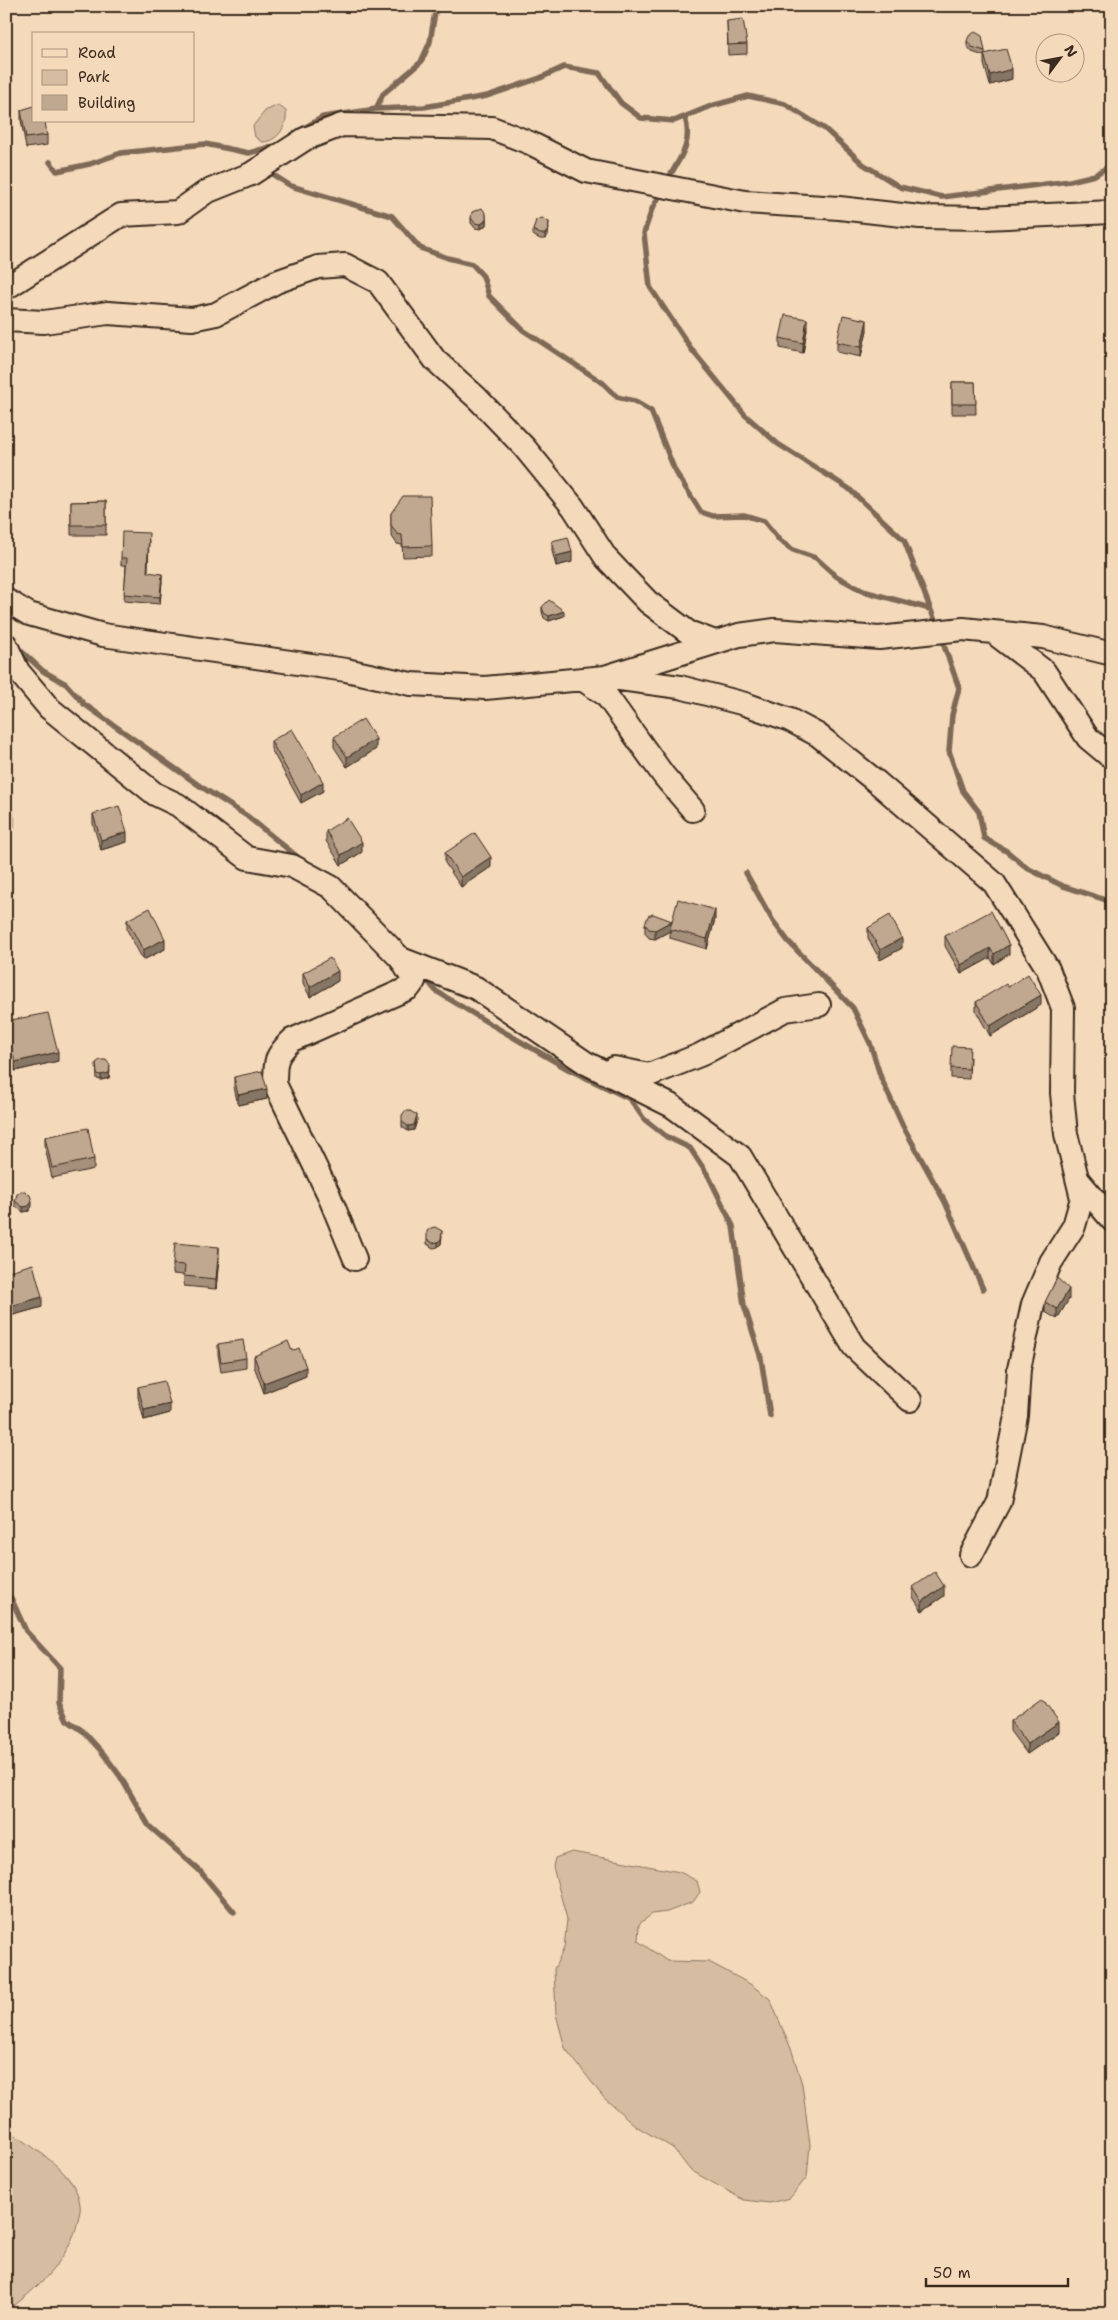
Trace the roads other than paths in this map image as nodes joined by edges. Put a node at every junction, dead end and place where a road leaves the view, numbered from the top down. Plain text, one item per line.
1 (1112, 212) edge
2 (6, 288) edge
3 (6, 320) edge
4 (6, 600) edge
5 (993, 632) junction
6 (715, 642) junction
7 (6, 646) edge
8 (1112, 654) edge
9 (605, 677) junction
10 (582, 680) junction
11 (1112, 758) edge
12 (694, 810) dead end
13 (401, 959) junction
14 (819, 1005) dead end
15 (586, 1062) junction
16 (1078, 1180) junction
17 (1112, 1220) edge
18 (356, 1260) dead end
19 (910, 1400) dead end
20 (971, 1555) dead end

1 - 2 street
3 - 6 street
4 - 10 street
5 - 6 street
5 - 8 street
5 - 11 street
6 - 9 street
7 - 13 street
9 - 10 street
9 - 16 street
10 - 12 street
13 - 15 street
13 - 18 street
14 - 15 street
15 - 19 street
16 - 17 street
16 - 20 street

